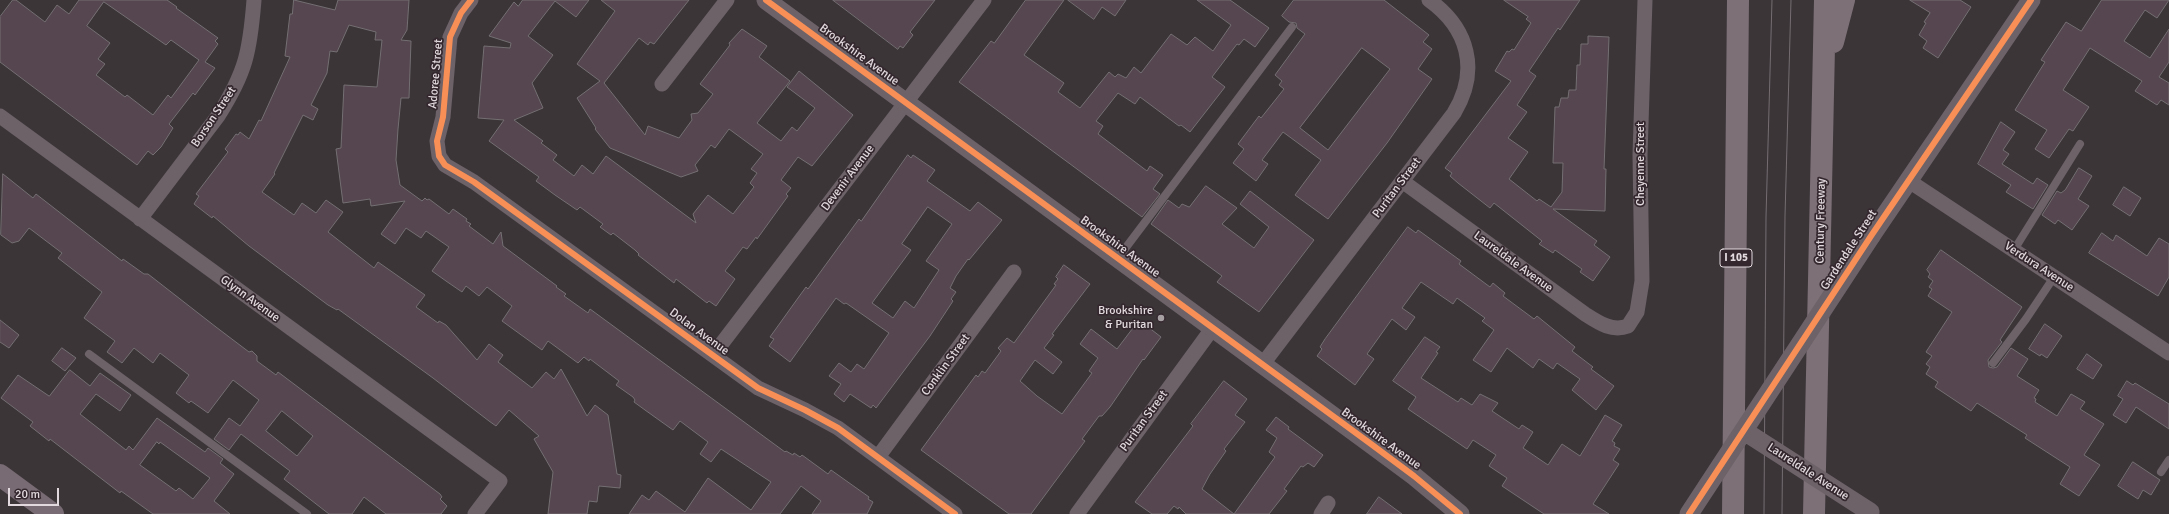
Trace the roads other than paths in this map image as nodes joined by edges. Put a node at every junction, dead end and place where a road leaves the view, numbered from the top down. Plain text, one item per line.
1 (254, 0) edge
2 (471, 0) edge
3 (727, 0) edge
4 (766, 0) edge
5 (984, 0) edge
6 (1429, 0) edge
7 (1645, 0) edge
8 (1738, 0) edge
9 (1825, 0) edge
10 (1844, 0) edge
11 (2031, 0) edge
12 (1292, 27) dead end
13 (1824, 76) junction
14 (662, 84) dead end
15 (905, 102) junction
16 (0, 116) edge
17 (2080, 144) dead end
18 (439, 156) joint
19 (1402, 181) junction
20 (1908, 181) junction
21 (140, 219) junction
22 (2014, 250) junction
23 (1118, 259) junction
24 (1014, 272) dead end
25 (2054, 277) junction
26 (1628, 326) joint
27 (1212, 329) junction
28 (2169, 353) edge
29 (89, 354) dead end
30 (712, 356) junction
31 (1993, 363) dead end
32 (1262, 365) junction
33 (1744, 431) junction
34 (878, 457) junction
35 (2169, 460) edge
36 (2161, 472) dead end
37 (0, 475) edge
38 (1872, 513) edge
39 (53, 514) edge
40 (307, 514) edge
41 (475, 514) edge
42 (955, 514) edge
43 (1077, 514) edge
44 (1460, 514) edge
45 (1689, 514) edge
46 (1734, 514) edge
47 (1814, 514) edge

1 - 21 street, Borson Street
2 - 18 street, Adoree Street
3 - 14 street
4 - 15 street, Brookshire Avenue
5 - 15 street, Devenir Avenue
6 - 19 street, Puritan Street
7 - 26 street, Cheyenne Street
8 - 46 highway, I 105
9 - 13 highway, Century Freeway
10 - 13 highway
11 - 20 street, Gardendale Street
12 - 23 lane
13 - 47 highway, Century Freeway
15 - 23 street, Brookshire Avenue
15 - 30 street, Devenir Avenue
16 - 21 street, Glynn Avenue
17 - 22 lane
18 - 30 street, Dolan Avenue
19 - 26 street, Laureldale Avenue
19 - 32 street, Puritan Street
20 - 22 street, Verdura Avenue
20 - 33 street, Gardendale Street, bridge
21 - 41 street, Glynn Avenue
22 - 25 street, Verdura Avenue
23 - 27 street, Brookshire Avenue
24 - 34 street, Conklin Street
25 - 28 street, Verdura Avenue
25 - 31 lane
27 - 32 street, Brookshire Avenue
27 - 43 street, Puritan Street
29 - 40 lane
30 - 34 street, Dolan Avenue
32 - 44 street, Brookshire Avenue
33 - 38 street, Laureldale Avenue, bridge
33 - 45 street, Gardendale Street, bridge
34 - 42 street, Dolan Avenue
35 - 36 lane
37 - 39 main road

